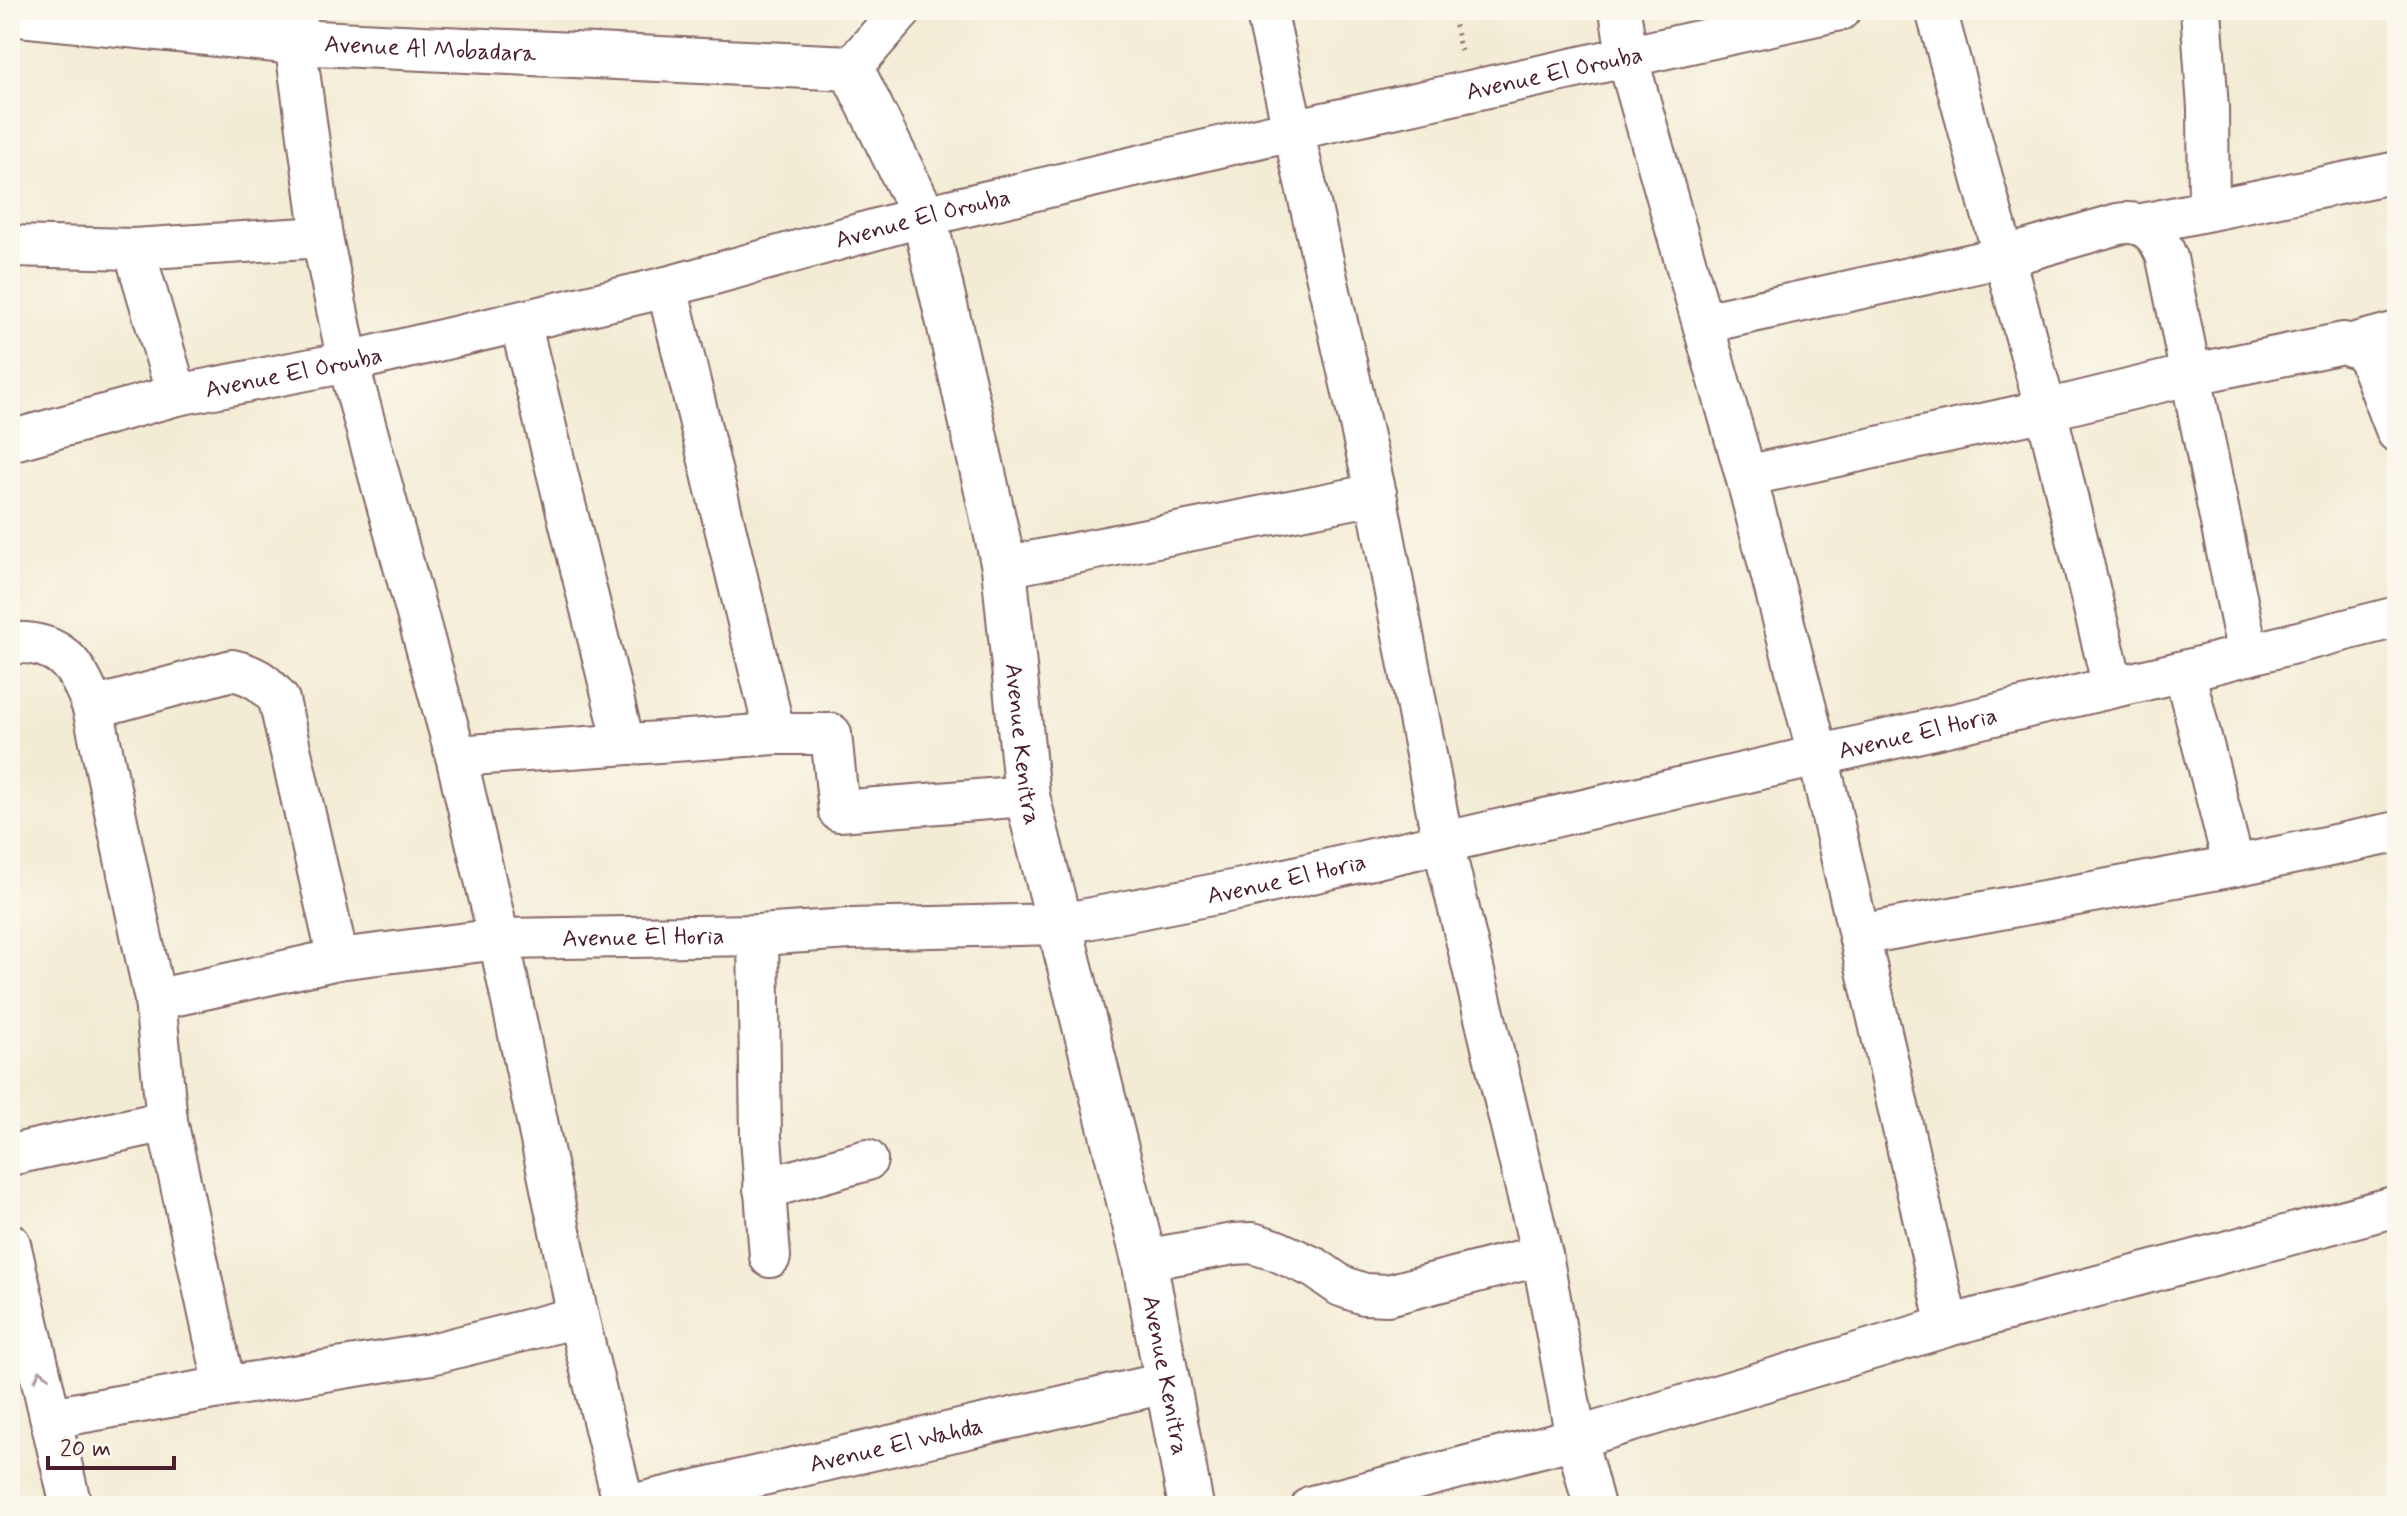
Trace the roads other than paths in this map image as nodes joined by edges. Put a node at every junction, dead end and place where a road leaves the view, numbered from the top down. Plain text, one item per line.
1 (902, 10) edge
2 (1266, 10) edge
3 (1620, 10) edge
4 (1840, 10) edge
5 (1936, 10) edge
6 (2201, 10) edge
7 (10, 13) edge
8 (296, 26) edge
9 (1627, 56) junction
10 (851, 68) junction
11 (1292, 130) junction
12 (2397, 172) edge
13 (2209, 210) junction
14 (924, 216) junction
15 (2142, 224) junction
16 (322, 237) junction
17 (10, 246) edge
18 (134, 249) junction
19 (2004, 257) junction
20 (667, 287) junction
21 (520, 322) junction
22 (1703, 323) junction
23 (2397, 332) edge
24 (2352, 344) junction
25 (348, 362) junction
26 (2189, 375) junction
27 (177, 395) junction
28 (2046, 410) junction
29 (2397, 432) edge
30 (10, 441) edge
31 (1746, 476) junction
32 (1376, 494) junction
33 (1004, 567) junction
34 (2397, 617) edge
35 (10, 643) edge
36 (2248, 655) junction
37 (2184, 671) junction
38 (2113, 687) junction
39 (93, 708) junction
40 (775, 734) junction
41 (624, 743) junction
42 (1818, 755) junction
43 (456, 756) junction
44 (1027, 796) junction
45 (2397, 832) edge
46 (1443, 843) junction
47 (2234, 866) junction
48 (1061, 924) junction
49 (758, 935) junction
50 (1859, 935) junction
51 (499, 939) junction
52 (338, 959) junction
53 (155, 1000) junction
54 (167, 1121) junction
55 (10, 1155) edge
56 (867, 1160) dead end
57 (764, 1189) junction
58 (2397, 1206) edge
59 (10, 1244) edge
60 (1542, 1255) junction
61 (770, 1257) dead end
62 (1144, 1260) junction
63 (578, 1317) junction
64 (1948, 1326) junction
65 (1165, 1383) junction
66 (225, 1387) junction
67 (51, 1418) junction
68 (1576, 1438) junction
69 (71, 1506) edge
70 (626, 1506) edge
71 (1191, 1506) edge
72 (1312, 1506) edge
73 (1594, 1506) edge

1 - 10 street
2 - 11 street
3 - 9 street
4 - 9 street, Avenue El Orouba
5 - 19 street
6 - 13 street
7 - 8 street, Avenue Al Mobadara
8 - 10 street, Avenue Al Mobadara
8 - 16 street
9 - 11 street, Avenue El Orouba
9 - 22 street
10 - 14 street, Avenue Kenitra
11 - 14 street, Avenue El Orouba
11 - 32 street
12 - 13 street
13 - 15 street
14 - 20 street, Avenue El Orouba
14 - 33 street, Avenue Kenitra
15 - 19 street
15 - 26 street
16 - 18 street
16 - 25 street
17 - 18 street
18 - 27 street
19 - 22 street
19 - 28 street
20 - 21 street, Avenue El Orouba
20 - 40 street
21 - 25 street, Avenue El Orouba
21 - 41 street
22 - 31 street
23 - 24 street
24 - 26 street
24 - 29 street
25 - 27 street, Avenue El Orouba
25 - 43 street
26 - 28 street
26 - 36 street
27 - 30 street, Avenue El Orouba
28 - 31 street
28 - 38 street
31 - 42 street
32 - 33 street
32 - 46 street
33 - 44 street, Avenue Kenitra
34 - 36 street, Avenue El Horia
35 - 39 street
36 - 37 street, Avenue El Horia
37 - 38 street, Avenue El Horia
37 - 47 street
38 - 42 street, Avenue El Horia
39 - 52 street
39 - 53 street
40 - 41 street
40 - 44 street
41 - 43 street
42 - 46 street, Avenue El Horia
42 - 50 street
43 - 51 street
44 - 48 street, Avenue Kenitra
45 - 47 street
46 - 48 street, Avenue El Horia
46 - 60 street
47 - 50 street
48 - 49 street, Avenue El Horia
48 - 62 street, Avenue Kenitra
49 - 51 street, Avenue El Horia
49 - 57 street
50 - 64 street
51 - 52 street, Avenue El Horia
51 - 63 street
52 - 53 street, Avenue El Horia
53 - 54 street
54 - 55 street
54 - 66 street
56 - 57 street
57 - 61 street
58 - 64 street
67 -> 59 street
60 - 62 street
60 - 68 street
62 - 65 street, Avenue Kenitra
63 - 66 street
63 - 70 street
64 - 68 street
65 - 70 street, Avenue El Wahda
65 - 71 street, Avenue Kenitra
66 - 67 street
67 - 69 street
68 - 72 street
68 - 73 street

